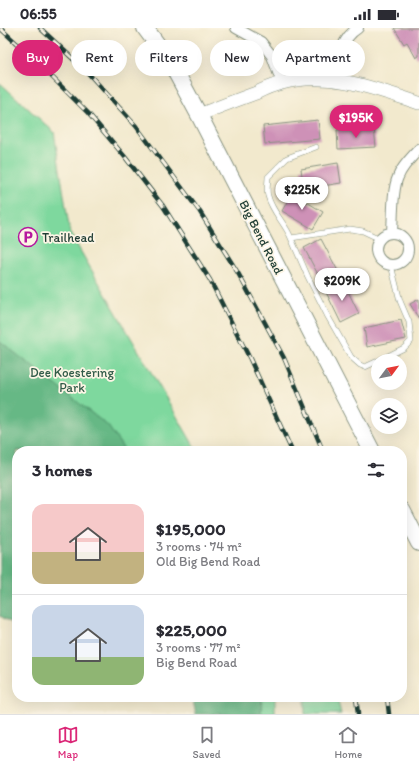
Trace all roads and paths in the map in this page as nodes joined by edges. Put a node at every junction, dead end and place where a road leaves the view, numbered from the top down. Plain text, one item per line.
1 (145, 28) edge
2 (236, 28) edge
3 (358, 28) edge
4 (336, 81) junction
5 (282, 83) junction
6 (419, 103) edge
7 (199, 115) junction
8 (316, 147) dead end
9 (419, 149) edge
10 (392, 233) junction
11 (291, 238) junction
12 (380, 239) junction
13 (391, 265) junction
14 (392, 354) edge
15 (371, 364) edge
16 (369, 446) edge
17 (407, 520) edge
18 (419, 543) edge

1 - 7 main road, Big Bend Road
2 - 5 street
3 - 4 street
4 - 5 street
4 - 6 street
5 - 7 street
7 - 16 main road, Big Bend Road
8 - 11 lane
9 - 10 street
10 - 12 street
10 - 13 street
11 - 12 lane
11 - 15 lane
12 - 13 street
13 - 14 lane
17 - 18 main road

